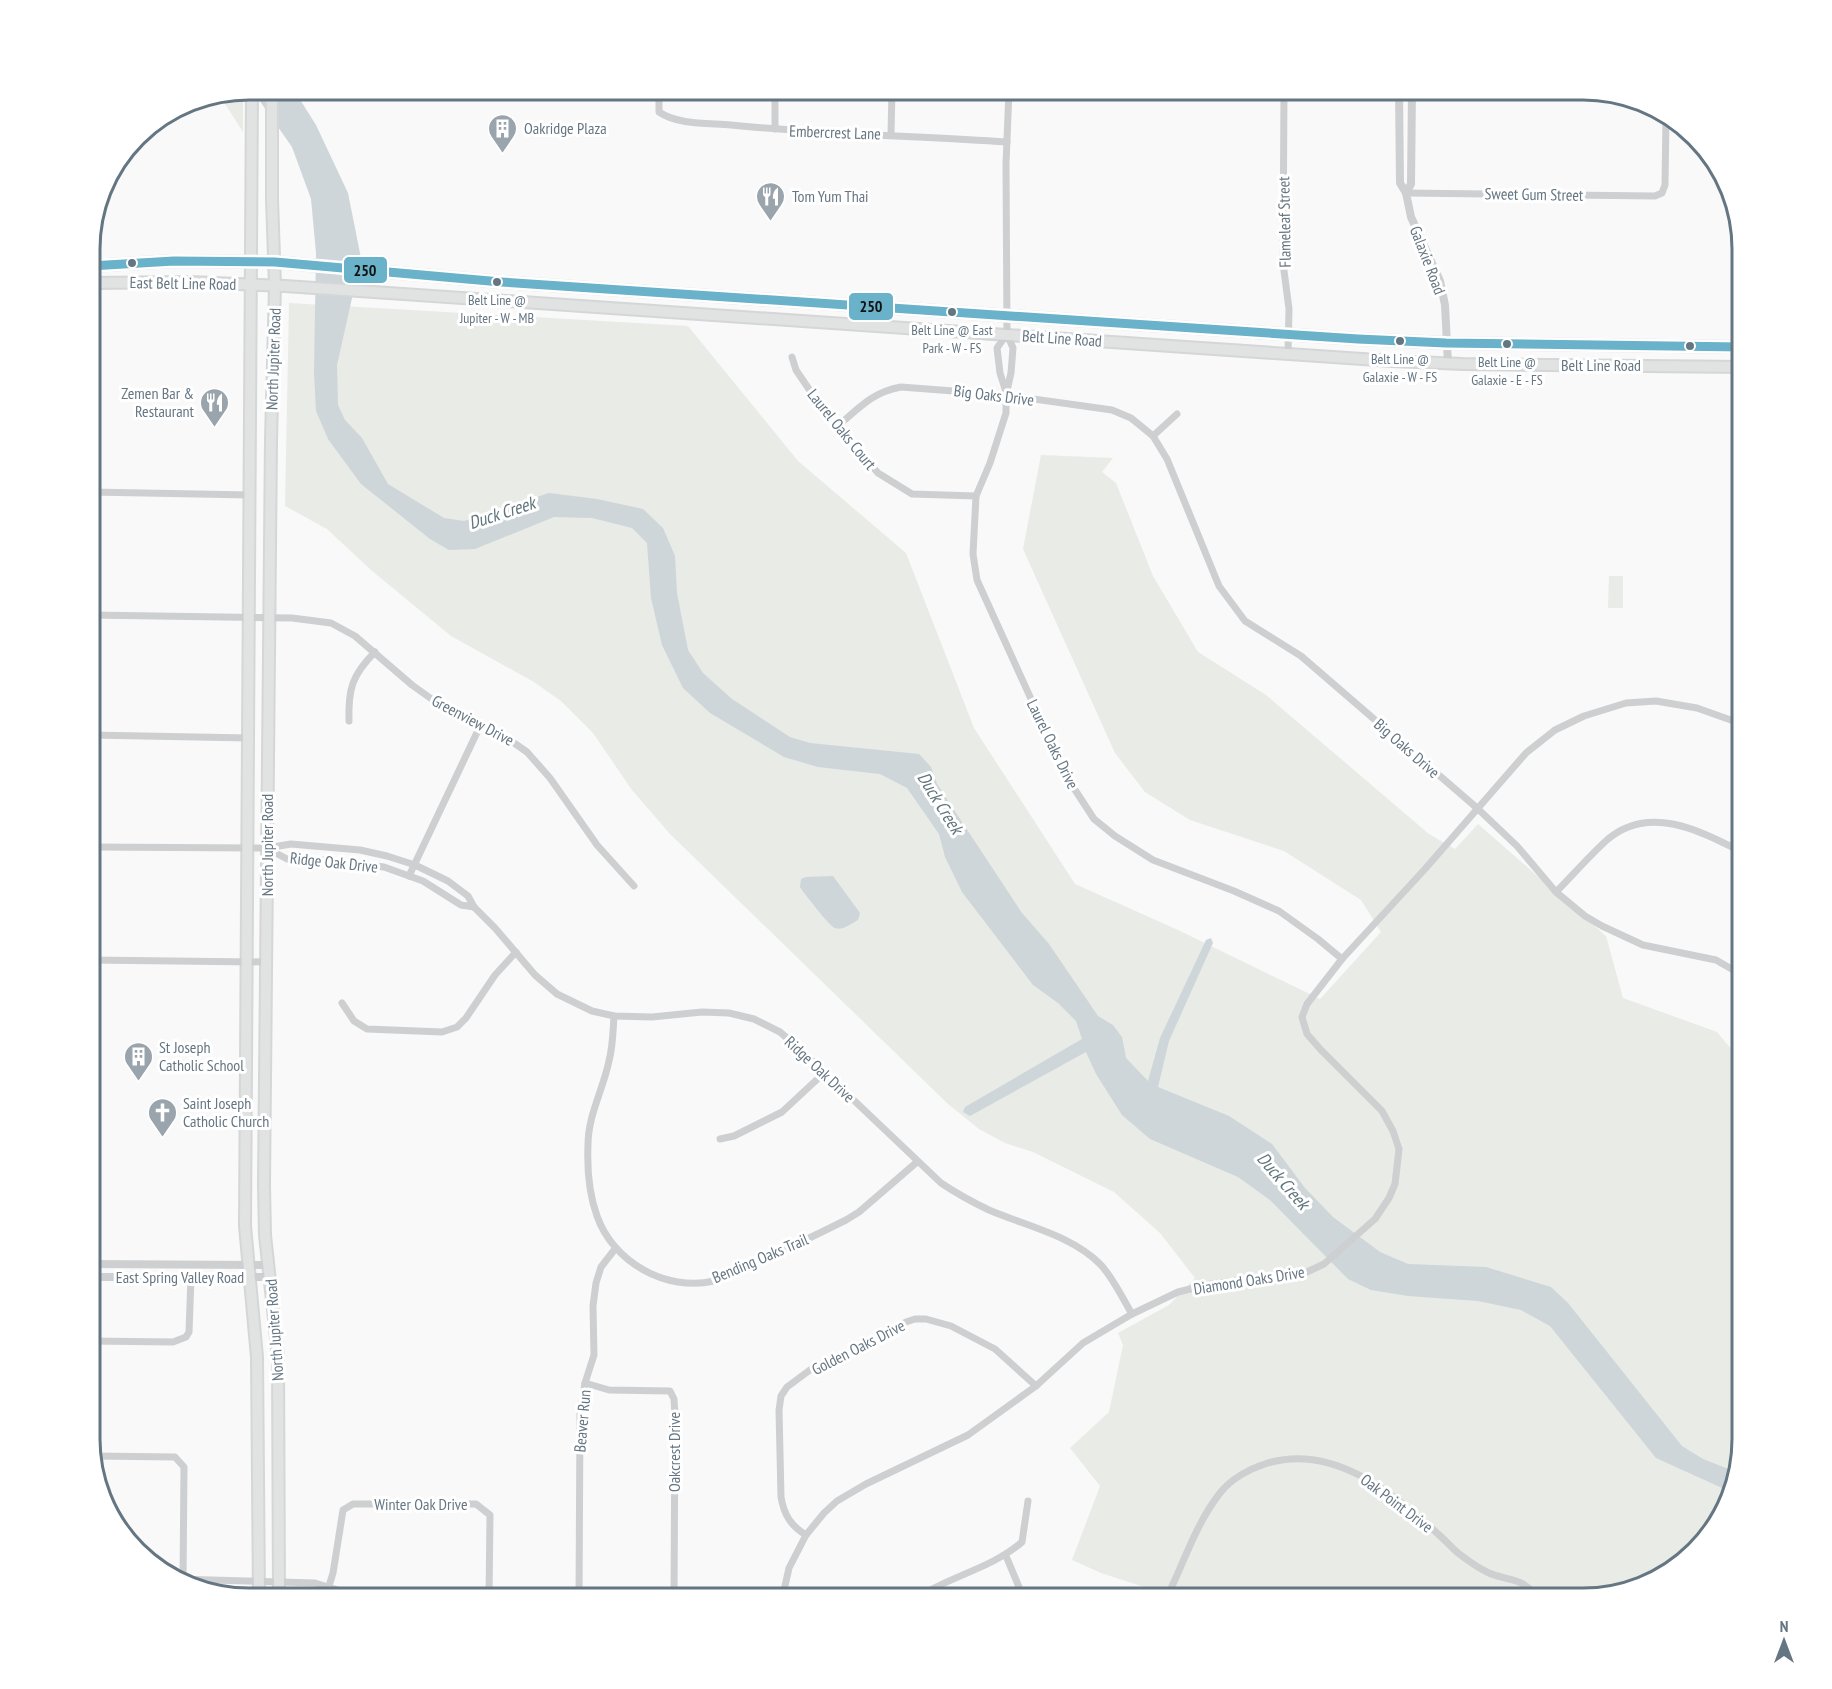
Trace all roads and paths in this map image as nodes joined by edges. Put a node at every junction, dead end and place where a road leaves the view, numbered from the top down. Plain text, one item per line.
1 (1009, 100) edge
2 (1284, 100) edge
3 (1399, 100) edge
4 (1412, 100) edge
5 (252, 101) edge
6 (272, 101) edge
7 (659, 101) edge
8 (775, 101) edge
9 (892, 101) edge
10 (1666, 127) edge
11 (775, 129) junction
12 (891, 134) junction
13 (1007, 142) junction
14 (1406, 193) junction
15 (250, 261) junction
16 (275, 262) junction
17 (101, 265) edge
18 (101, 283) edge
19 (251, 284) junction
20 (275, 286) junction
21 (695, 294) junction
22 (896, 308) junction
23 (693, 315) junction
24 (1007, 316) junction
25 (895, 327) junction
26 (1007, 334) junction
27 (1289, 334) junction
28 (1446, 343) junction
29 (1731, 347) edge
30 (1288, 354) junction
31 (792, 357) dead end
32 (1448, 364) junction
33 (1731, 366) edge
34 (1006, 395) junction
35 (1177, 414) dead end
36 (839, 425) junction
37 (1153, 436) junction
38 (251, 462) junction
39 (270, 462) junction
40 (101, 492) edge
41 (251, 495) junction
42 (976, 496) junction
43 (101, 615) edge
44 (250, 618) junction
45 (269, 618) junction
46 (375, 652) junction
47 (1731, 720) edge
48 (349, 722) dead end
49 (481, 724) junction
50 (101, 735) edge
51 (249, 738) junction
52 (1477, 808) junction
53 (1732, 847) edge
54 (101, 848) edge
55 (247, 848) junction
56 (267, 848) junction
57 (415, 865) junction
58 (409, 876) junction
59 (634, 886) dead end
60 (1556, 892) junction
61 (474, 907) junction
62 (516, 952) junction
63 (1342, 959) junction
64 (101, 960) edge
65 (247, 962) junction
66 (267, 962) junction
67 (1732, 969) edge
68 (342, 1003) dead end
69 (614, 1016) junction
70 (246, 1045) junction
71 (266, 1045) junction
72 (825, 1072) junction
73 (720, 1139) dead end
74 (245, 1148) junction
75 (264, 1148) junction
76 (917, 1162) junction
77 (615, 1249) junction
78 (101, 1264) edge
79 (248, 1265) junction
80 (268, 1265) junction
81 (101, 1277) edge
82 (191, 1277) junction
83 (249, 1277) junction
84 (270, 1277) junction
85 (1132, 1314) junction
86 (101, 1341) edge
87 (585, 1383) junction
88 (1036, 1386) junction
89 (102, 1456) edge
90 (1028, 1501) dead end
91 (806, 1535) junction
92 (1006, 1556) junction
93 (181, 1572) edge
94 (199, 1580) edge
95 (259, 1581) junction
96 (279, 1581) junction
97 (329, 1587) joint
98 (259, 1588) edge
99 (279, 1588) edge
100 (489, 1588) edge
101 (579, 1588) edge
102 (674, 1588) edge
103 (784, 1588) edge
104 (931, 1588) edge
105 (1019, 1588) edge
106 (1171, 1588) edge
107 (1528, 1588) edge

1 - 13 street
2 - 27 street, Flameleaf Street
3 - 14 street, Galaxie Road
4 - 14 street, Galaxie Road
5 - 15 main road, North Jupiter Road
6 - 16 main road, North Jupiter Road
7 - 11 street, Embercrest Lane
8 - 11 street
9 - 12 street
10 - 14 street, Sweet Gum Street
11 - 12 street, Embercrest Lane
12 - 13 street, Embercrest Lane
13 - 24 street
14 - 28 street, Galaxie Road
15 - 16 main road, East Belt Line Road
15 - 17 main road, East Belt Line Road
15 - 19 main road, North Jupiter Road
16 - 20 main road, North Jupiter Road
16 - 21 main road, Belt Line Road
18 - 19 main road, East Belt Line Road
19 - 20 main road, East Belt Line Road
19 - 38 main road, North Jupiter Road
20 - 23 main road, Belt Line Road
20 - 39 main road, North Jupiter Road
21 - 22 main road, Belt Line Road
21 - 23 main road
22 - 24 main road, Belt Line Road
22 - 25 main road
23 - 25 main road, Belt Line Road
24 - 26 street
24 - 27 main road, Belt Line Road
25 - 26 main road, Belt Line Road
26 - 30 main road, Belt Line Road
26 - 34 street, Laurel Oaks Drive
26 - 34 street, Laurel Oaks Drive
27 - 28 main road, Belt Line Road
27 - 30 street, Flameleaf Street
28 - 29 main road, Belt Line Road
28 - 32 street, Galaxie Road
30 - 32 main road, Belt Line Road
31 - 36 street, Laurel Oaks Court
32 - 33 main road, Belt Line Road
34 - 36 street, Big Oaks Drive
34 - 37 street, Big Oaks Drive
34 - 42 street, Laurel Oaks Drive
35 - 37 street
36 - 42 street, Laurel Oaks Court
37 - 52 street, Big Oaks Drive
38 - 39 main road
38 - 41 main road, North Jupiter Road
39 - 45 main road, North Jupiter Road
40 - 41 street
41 - 44 main road, North Jupiter Road
42 - 63 street, Laurel Oaks Drive
43 - 44 street, Greenview Drive
44 - 45 street, Greenview Drive
44 - 51 main road, North Jupiter Road
45 - 46 street, Greenview Drive
45 - 56 main road, North Jupiter Road
46 - 48 street
46 - 49 street, Greenview Drive
47 - 52 street, Diamond Oaks Drive
49 - 57 street
49 - 59 street, Greenview Drive
50 - 51 street
51 - 55 main road, North Jupiter Road
52 - 60 street, Big Oaks Drive
52 - 63 street, Diamond Oaks Drive
53 - 60 street
54 - 55 street
55 - 56 street
55 - 65 main road, North Jupiter Road
56 - 57 street, Ridge Oak Drive
56 - 58 street, Ridge Oak Drive
56 - 66 main road, North Jupiter Road
57 - 58 street
57 - 61 street, Ridge Oak Drive
58 - 61 street, Ridge Oak Drive
60 - 67 street, Big Oaks Drive
61 - 62 street, Ridge Oak Drive
62 - 68 street
62 - 69 street, Ridge Oak Drive
63 - 85 street, Diamond Oaks Drive
64 - 65 street
65 - 66 street
65 - 70 main road, North Jupiter Road
66 - 71 main road, North Jupiter Road
69 - 72 street, Ridge Oak Drive
69 - 77 street, Bending Oaks Trail
70 - 71 main road
70 - 74 main road, North Jupiter Road
71 - 75 main road, North Jupiter Road
72 - 73 street
72 - 76 street, Ridge Oak Drive
74 - 75 main road
74 - 79 main road, North Jupiter Road
75 - 80 main road, North Jupiter Road
76 - 77 street, Bending Oaks Trail
76 - 85 street, Ridge Oak Drive
77 - 87 street, Beaver Run
78 - 79 street, East Spring Valley Road
79 - 80 street, East Spring Valley Road
79 - 83 main road, North Jupiter Road
80 - 84 main road, North Jupiter Road
81 - 82 street, East Spring Valley Road
82 - 83 street, East Spring Valley Road
82 - 86 street
83 - 84 street, East Spring Valley Road
83 - 95 main road, North Jupiter Road
84 - 96 main road, North Jupiter Road
85 - 88 street, Diamond Oaks Drive
87 - 101 street, Beaver Run
87 - 102 street, Oakcrest Drive
88 - 91 street, Diamond Oaks Drive
88 - 91 street, Golden Oaks Drive
89 - 93 street
90 - 92 street
91 - 103 street, Diamond Oaks Drive
92 - 104 street
92 - 105 street
94 - 95 street
95 - 96 street
95 - 98 main road, North Jupiter Road
96 - 97 street
96 - 99 main road, North Jupiter Road
97 - 100 street, Winter Oak Drive
106 - 107 street, Oak Point Drive

